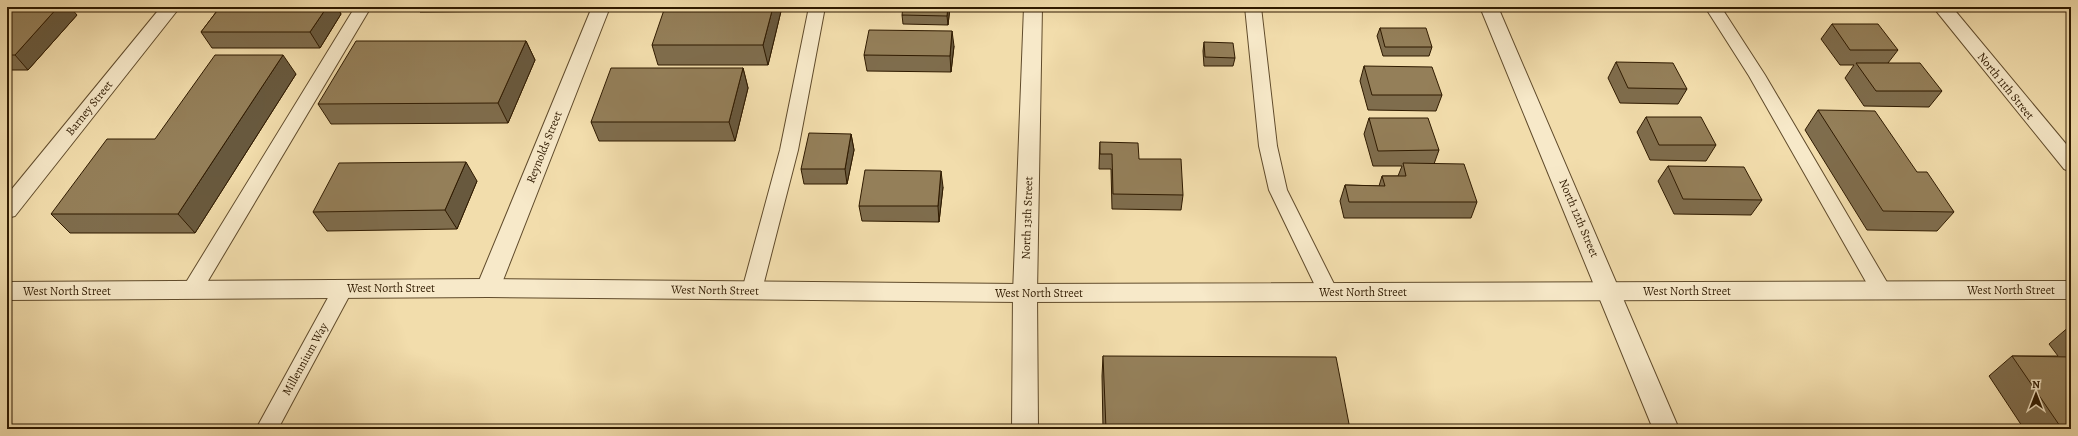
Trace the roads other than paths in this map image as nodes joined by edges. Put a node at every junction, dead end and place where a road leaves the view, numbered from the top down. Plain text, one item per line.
1 (171, 7) edge
2 (363, 7) edge
3 (600, 7) edge
4 (818, 7) edge
5 (1033, 7) edge
6 (1253, 7) edge
7 (1489, 7) edge
8 (1713, 7) edge
9 (1942, 7) edge
10 (2071, 164) edge
11 (7, 210) edge
12 (488, 288) junction
13 (344, 289) junction
14 (192, 290) junction
15 (752, 290) junction
16 (1882, 290) junction
17 (2071, 290) edge
18 (7, 291) edge
19 (1610, 291) junction
20 (1328, 292) junction
21 (1025, 293) junction
22 (267, 429) edge
23 (1025, 429) edge
24 (1666, 429) edge

1 - 11 street, Barney Street
2 - 14 lane
3 - 12 street, Reynolds Street
4 - 15 lane
5 - 21 street, North 13th Street
6 - 20 lane
7 - 19 street, North 12th Street
8 - 16 lane
9 - 10 street, North 11th Street
12 - 13 street, West North Street
12 - 15 street, West North Street
13 - 14 street, West North Street
13 - 22 lane, Millennium Way
14 - 18 street, West North Street
15 - 21 street, West North Street
16 - 17 street, West North Street
16 - 19 street, West North Street
19 - 20 street, West North Street
19 - 24 street, North 12th Street
20 - 21 street, West North Street
21 - 23 street, North 13th Street

